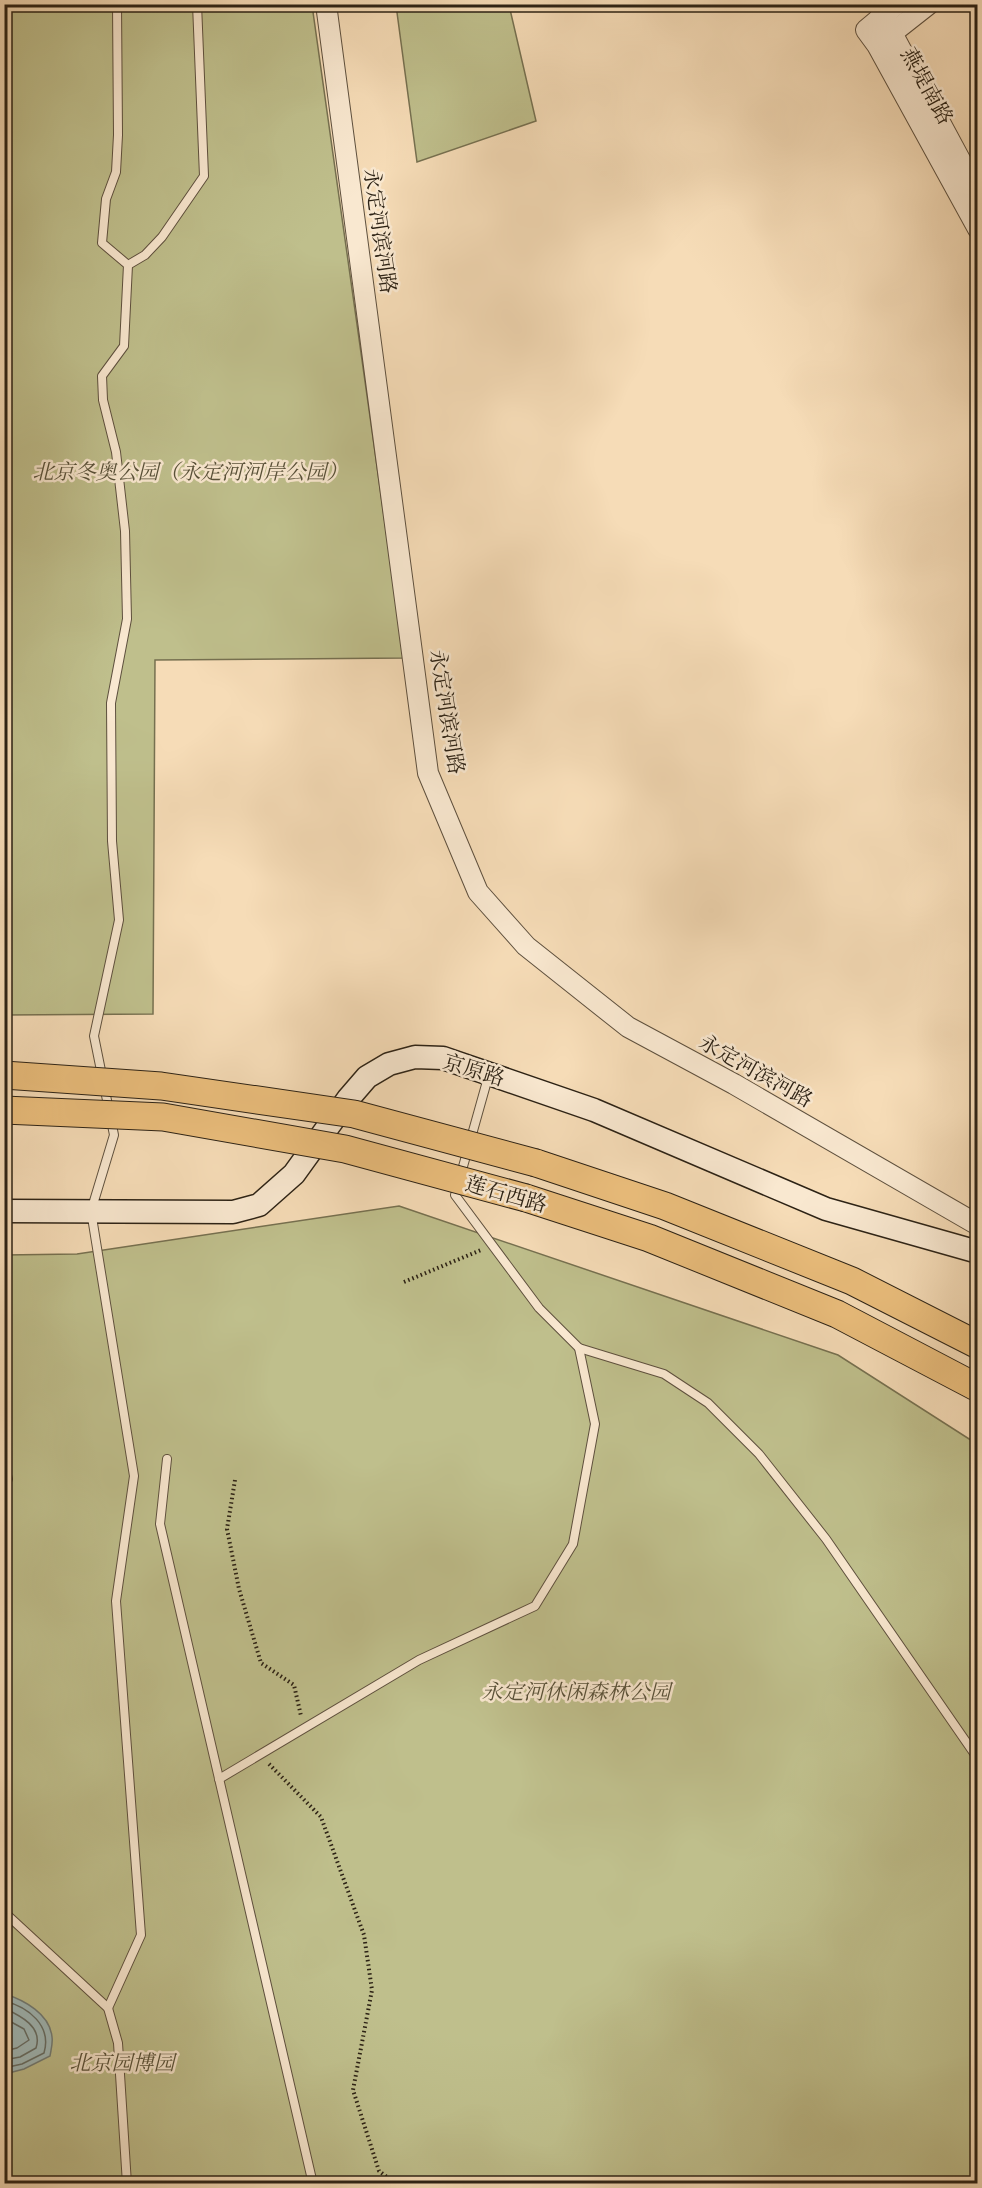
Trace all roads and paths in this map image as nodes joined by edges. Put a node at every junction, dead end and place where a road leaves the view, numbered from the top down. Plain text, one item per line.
1 (117, 4) edge
2 (197, 4) edge
3 (326, 4) edge
4 (897, 4) edge
5 (929, 4) edge
6 (879, 31) junction
7 (978, 193) edge
8 (978, 229) edge
9 (128, 266) junction
10 (490, 1074) junction
11 (4, 1075) edge
12 (4, 1110) edge
13 (4, 1210) edge
14 (91, 1211) junction
15 (978, 1225) edge
16 (492, 1245) junction
17 (978, 1252) edge
18 (404, 1282) dead end
19 (978, 1345) edge
20 (579, 1348) junction
21 (978, 1388) edge
22 (167, 1459) dead end
23 (4, 1463) edge
24 (235, 1480) dead end
25 (4, 1487) edge
26 (304, 1729) junction
27 (260, 1755) junction
28 (978, 1759) edge
29 (219, 1779) junction
30 (4, 1912) edge
31 (108, 2008) junction
32 (127, 2184) edge
33 (312, 2184) edge
34 (396, 2184) edge

1 - 9 lane
2 - 9 lane
3 - 15 street, 永定河滨河路
4 - 6 street
5 - 6 street
6 - 7 street, 燕堤南路
6 - 8 street, 燕堤南路
9 - 14 lane
10 - 14 main road, 京原路
10 - 16 lane
10 - 17 main road, 京原路
11 - 19 highway, 莲石西路, bridge
12 - 21 highway, 莲石西路, bridge
13 - 14 main road, 京原路
14 - 31 lane
16 - 18 path
16 - 20 lane
20 - 26 lane
20 - 28 lane
22 - 29 lane
23 - 25 lane
24 - 26 path
26 - 27 lane
27 - 29 lane
27 - 34 path
29 - 33 lane
30 - 31 lane
31 - 32 lane

